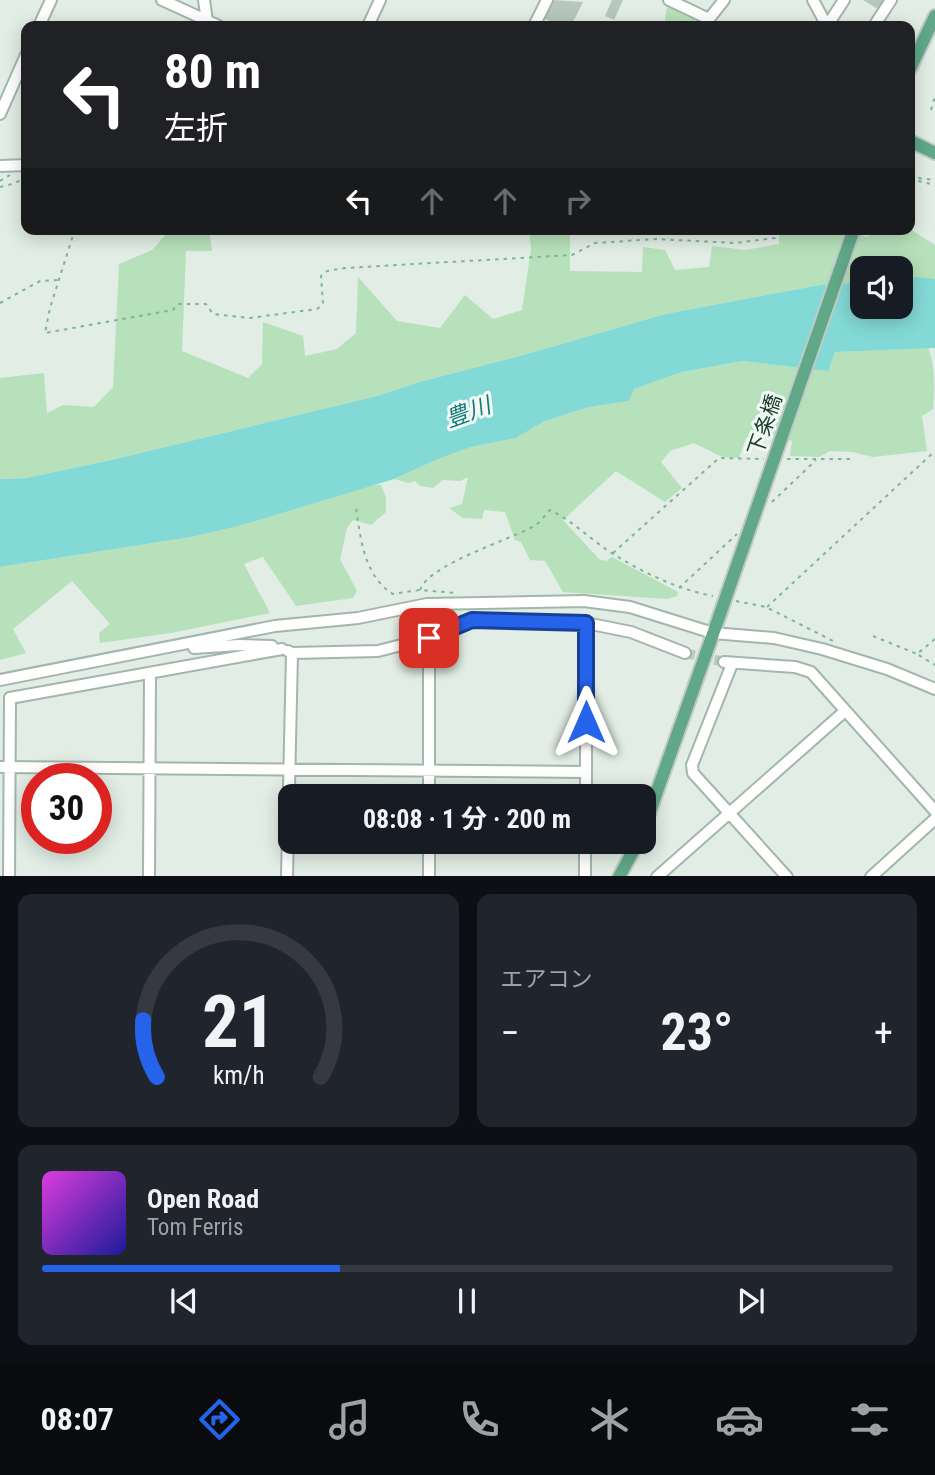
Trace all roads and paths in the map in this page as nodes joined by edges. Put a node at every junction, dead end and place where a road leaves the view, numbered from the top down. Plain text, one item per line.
1 (51, 0) edge
2 (162, 0) edge
3 (204, 0) edge
4 (380, 0) edge
5 (547, 0) edge
6 (669, 0) edge
7 (724, 0) edge
8 (813, 0) edge
9 (844, 0) edge
10 (891, 0) edge
11 (935, 16) edge
12 (41, 21) edge
13 (201, 21) edge
14 (205, 21) edge
15 (370, 21) edge
16 (536, 21) edge
17 (824, 21) edge
18 (830, 21) edge
19 (877, 21) edge
20 (915, 58) edge
21 (21, 66) edge
22 (935, 96) edge
23 (931, 110) dead end
24 (0, 114) edge
25 (915, 143) edge
26 (935, 153) edge
27 (21, 164) edge
28 (0, 166) edge
29 (915, 178) edge
30 (915, 179) edge
31 (21, 180) edge
32 (935, 180) edge
33 (935, 185) edge
34 (0, 187) edge
35 (73, 235) edge
36 (775, 235) edge
37 (852, 235) edge
38 (59, 280) junction
39 (0, 303) edge
40 (935, 451) edge
41 (775, 459) dead end
42 (788, 459) dead end
43 (853, 459) dead end
44 (356, 509) dead end
45 (612, 554) junction
46 (420, 590) junction
47 (460, 594) dead end
48 (715, 597) dead end
49 (728, 599) dead end
50 (766, 607) junction
51 (586, 623) junction
52 (275, 626) junction
53 (713, 633) junction
54 (873, 636) dead end
55 (429, 638) junction
56 (935, 639) edge
57 (839, 643) dead end
58 (180, 645) junction
59 (239, 645) junction
60 (287, 651) junction
61 (685, 653) tunnel mouth
62 (917, 654) junction
63 (935, 664) edge
64 (176, 668) junction
65 (149, 673) junction
66 (0, 680) edge
67 (935, 689) edge
68 (845, 711) junction
69 (5, 767) edge
70 (149, 769) junction
71 (290, 770) junction
72 (429, 771) junction
73 (586, 772) junction
74 (429, 784) edge
75 (586, 784) edge
76 (656, 794) edge
77 (935, 811) edge
78 (730, 812) junction
79 (935, 820) edge
80 (429, 854) edge
81 (585, 854) edge
82 (631, 854) edge
83 (9, 876) edge
84 (149, 876) edge
85 (287, 876) edge
86 (429, 876) edge
87 (585, 876) edge
88 (619, 876) edge
89 (658, 876) edge
90 (786, 876) edge
91 (872, 876) edge

1 - 12 street
2 - 13 street
3 - 14 street
4 - 15 street
5 - 16 street
6 - 7 street
8 - 17 street
9 - 18 street
10 - 19 street
11 - 20 main road
21 - 24 street
22 - 23 path
25 - 26 main road
27 - 28 street
29 - 32 path
30 - 33 path
31 - 34 path
35 - 38 path
36 - 38 path
37 - 53 main road, 下条橋, bridge
38 - 39 path
40 - 50 path
41 - 45 path
42 - 43 path
44 - 46 path
45 - 46 path
45 - 48 path
46 - 47 path
49 - 50 path
50 - 57 path
51 - 55 street
51 - 61 street
51 - 73 street
52 - 53 street
52 - 58 street
52 - 59 street
53 - 67 street
53 - 76 main road, 下条橋
54 - 62 path
55 - 60 street
55 - 72 street
56 - 62 path
58 - 59 street
58 - 66 street
59 - 60 street
59 - 64 street
60 - 64 street
60 - 71 street
62 - 63 path
64 - 65 street
65 - 69 street
65 - 70 street
68 - 77 street
68 - 78 street
68 - 78 street
69 - 70 street
69 - 83 street
70 - 71 street
70 - 84 street
71 - 72 street
71 - 85 street
72 - 73 street
72 - 74 street
73 - 75 street
78 - 89 street
78 - 90 street
79 - 91 street
80 - 86 street
81 - 87 street
82 - 88 main road

